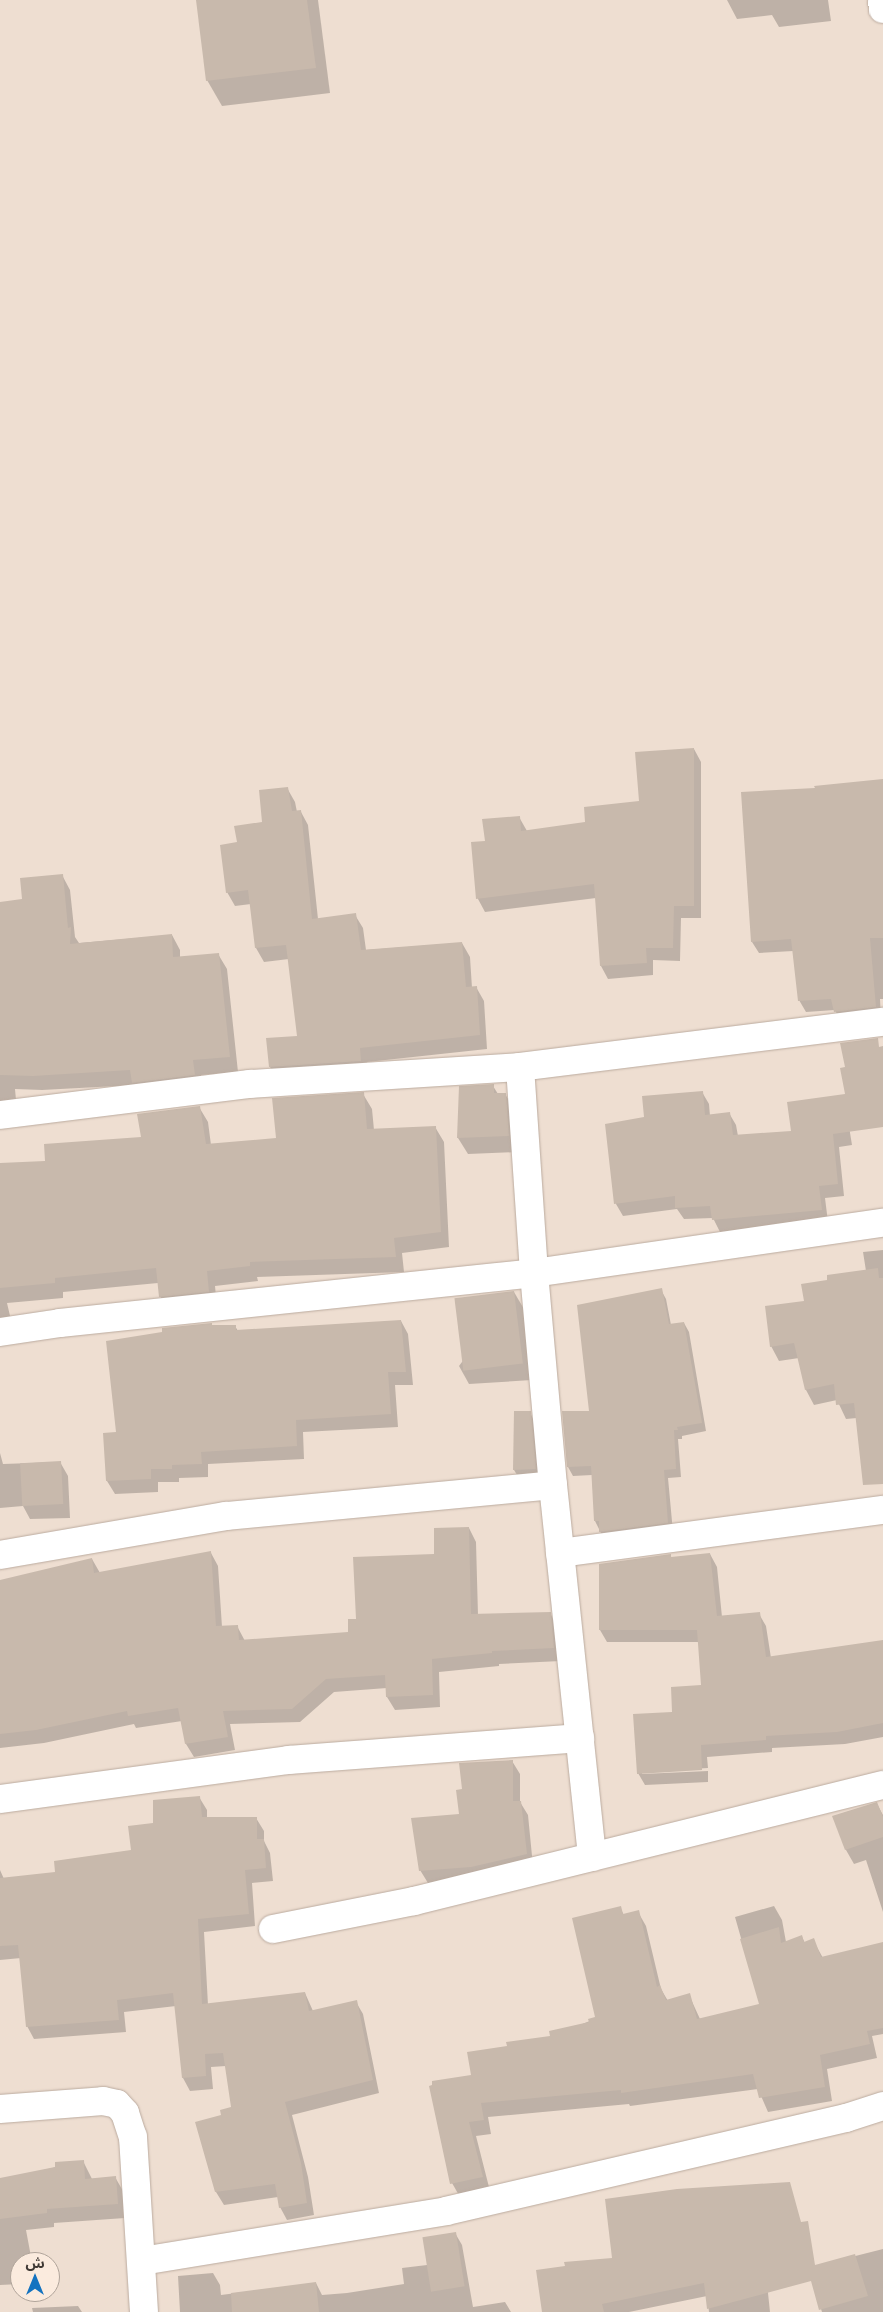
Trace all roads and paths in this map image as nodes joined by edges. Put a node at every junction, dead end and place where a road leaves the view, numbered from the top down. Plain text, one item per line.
1 (882, 0) edge
2 (883, 9) edge
3 (883, 1022) edge
4 (520, 1066) junction
5 (0, 1115) edge
6 (883, 1223) edge
7 (534, 1273) junction
8 (0, 1332) edge
9 (553, 1485) junction
10 (883, 1510) edge
11 (560, 1553) junction
12 (0, 1555) edge
13 (580, 1738) junction
14 (883, 1786) edge
15 (0, 1799) edge
16 (592, 1857) junction
17 (273, 1929) dead end
18 (883, 2106) edge
19 (0, 2109) edge
20 (142, 2261) junction
21 (144, 2312) edge

1 - 2 street
3 - 4 street
4 - 5 street
4 - 7 street
6 - 7 street
7 - 8 street
7 - 9 street
9 - 11 street
9 - 12 street
10 - 11 street
11 - 13 street
13 - 15 street
13 - 16 street
14 - 16 street
16 - 17 street
18 - 20 street
19 - 20 street
20 - 21 street

